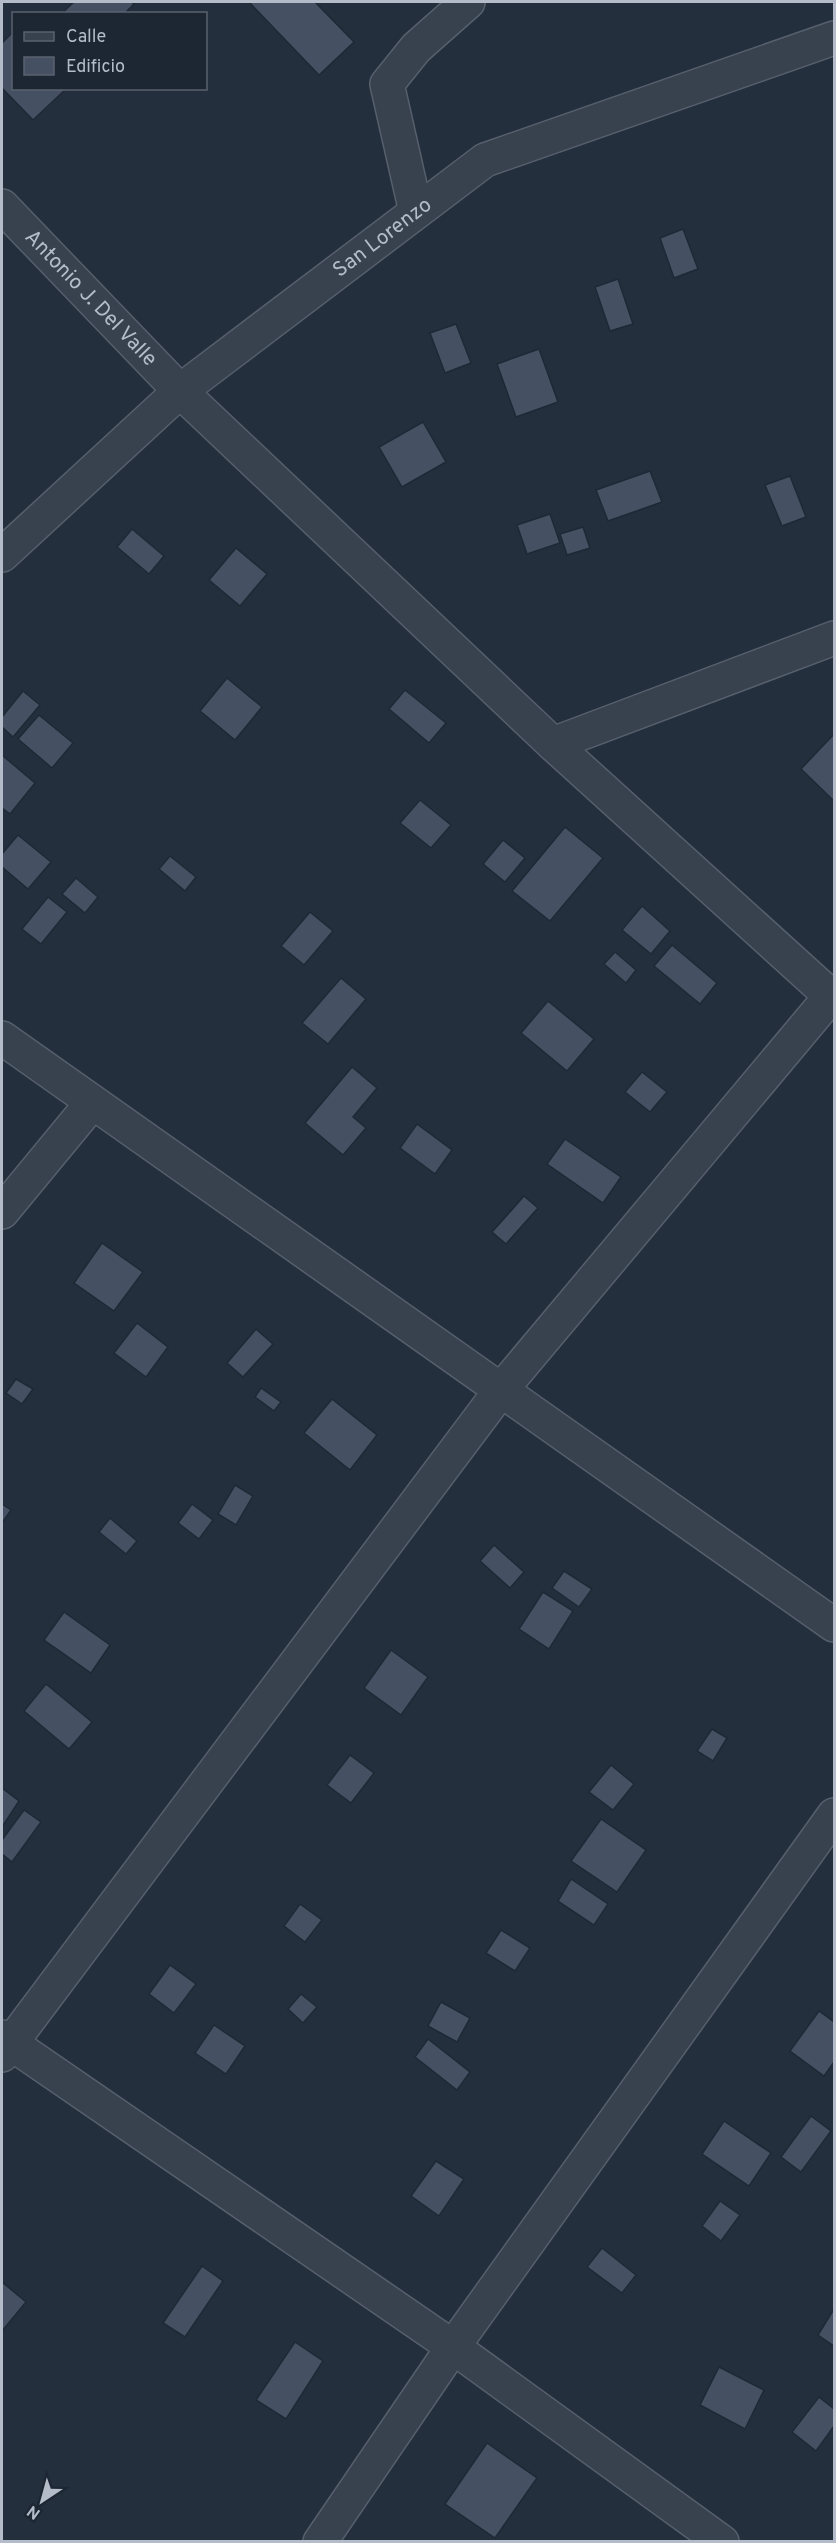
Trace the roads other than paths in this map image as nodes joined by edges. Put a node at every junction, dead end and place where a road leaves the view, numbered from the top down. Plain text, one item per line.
1 (468, 2) edge
2 (834, 38) edge
3 (2, 206) edge
4 (416, 212) junction
5 (180, 390) junction
6 (2, 555) edge
7 (834, 638) edge
8 (553, 744) junction
9 (833, 997) edge
10 (2, 1038) edge
11 (92, 1103) junction
12 (2, 1212) edge
13 (501, 1390) junction
14 (834, 1625) edge
15 (834, 1815) edge
16 (4, 2045) edge
17 (453, 2347) junction
18 (320, 2541) edge
19 (722, 2541) edge

1 - 4 street
2 - 4 street, San Lorenzo
3 - 5 street, Antonio J. Del Valle
4 - 5 street, San Lorenzo
5 - 6 street, San Lorenzo
5 - 8 street, Antonio J. Del Valle
7 - 8 street
8 - 9 street, Antonio J. Del Valle
9 - 13 street
10 - 11 street
11 - 12 street
11 - 13 street
13 - 14 street
13 - 16 street
15 - 17 street
16 - 17 street
17 - 18 street
17 - 19 street

